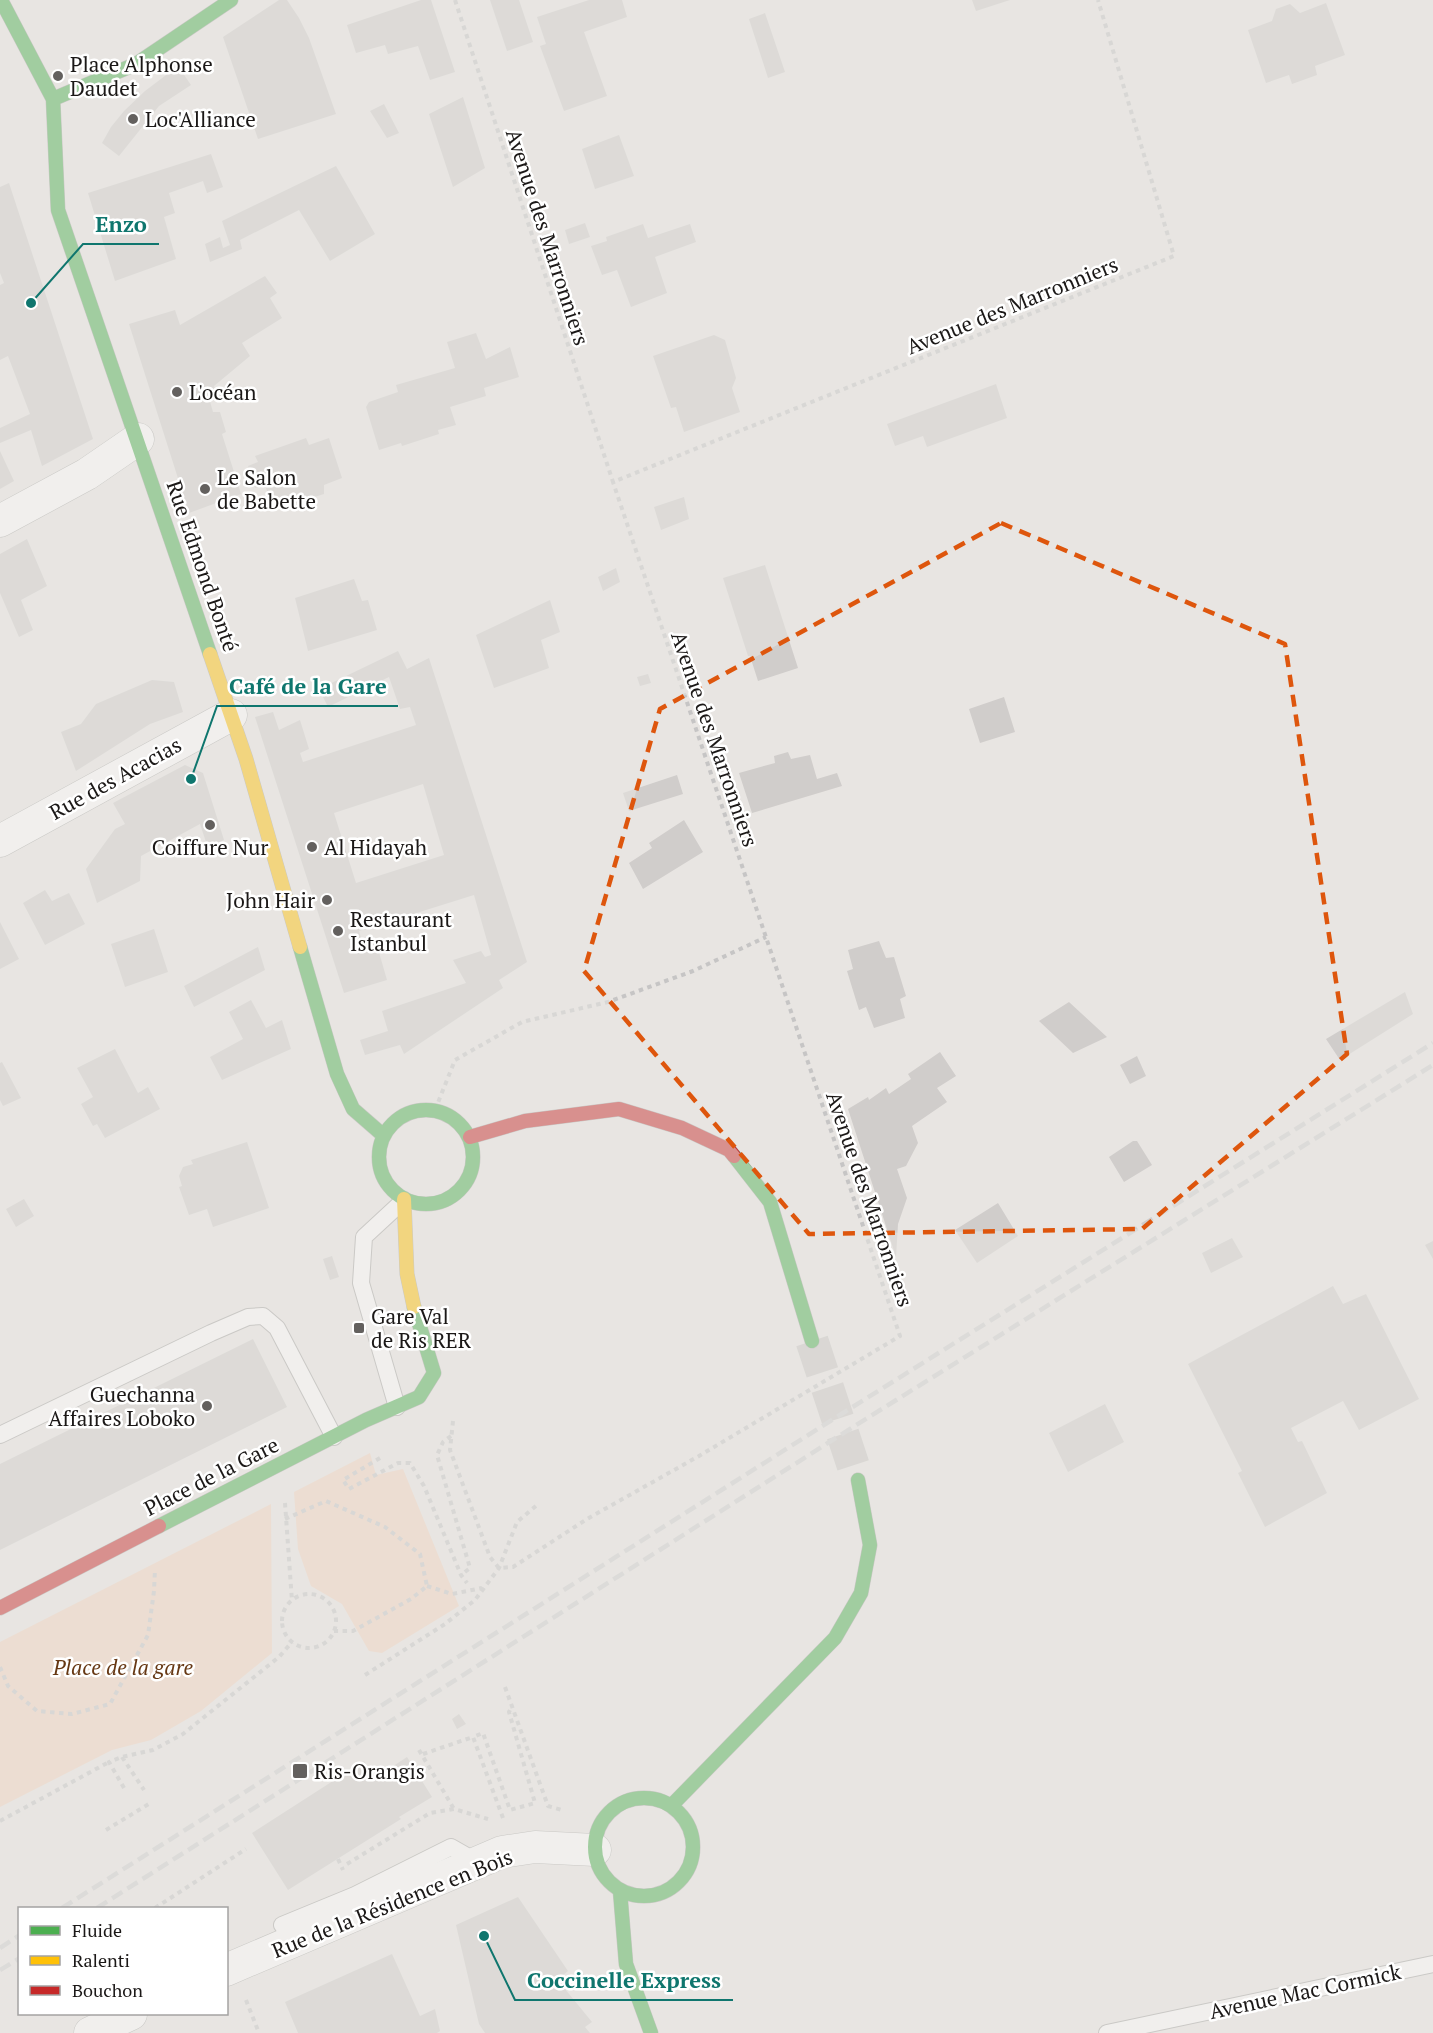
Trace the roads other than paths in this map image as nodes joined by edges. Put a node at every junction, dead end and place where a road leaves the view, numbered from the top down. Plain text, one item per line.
1 (1, 0) edge
2 (231, 0) edge
3 (53, 99) junction
4 (138, 439) junction
5 (0, 521) edge
6 (231, 715) junction
7 (0, 841) edge
8 (384, 1136) junction
9 (470, 1137) junction
10 (404, 1199) junction
11 (812, 1341) tunnel mouth
12 (397, 1407) junction
13 (0, 1434) edge
14 (334, 1437) junction
15 (858, 1480) tunnel mouth
16 (0, 1608) edge
17 (672, 1805) junction
18 (596, 1850) junction
19 (479, 1863) junction
20 (620, 1891) junction
21 (282, 1925) dead end
22 (1433, 1964) edge
23 (228, 1969) edge
24 (127, 2015) edge
25 (90, 2033) edge
26 (651, 2033) edge
27 (1107, 2033) edge

1 - 3 main road
2 - 3 main road
3 - 4 main road, Rue Edmond Bonté
4 - 5 street
4 - 6 main road, Rue Edmond Bonté
6 - 7 street, Rue des Acacias
6 - 8 main road, Rue Edmond Bonté
8 - 9 main road
8 - 10 main road
9 - 10 main road
9 - 11 main road
10 - 12 main road, Place de la Gare
10 - 12 lane
12 - 14 main road, Place de la Gare
13 - 14 lane
14 - 16 main road, Place de la Gare
15 - 17 main road
17 - 18 main road
17 - 20 main road
18 - 19 street, Rue de la Résidence en Bois
18 - 20 main road
19 - 21 lane
19 - 23 street, Rue de la Résidence en Bois
20 - 26 main road
22 - 27 lane, Avenue Mac Cormick
24 - 25 street

